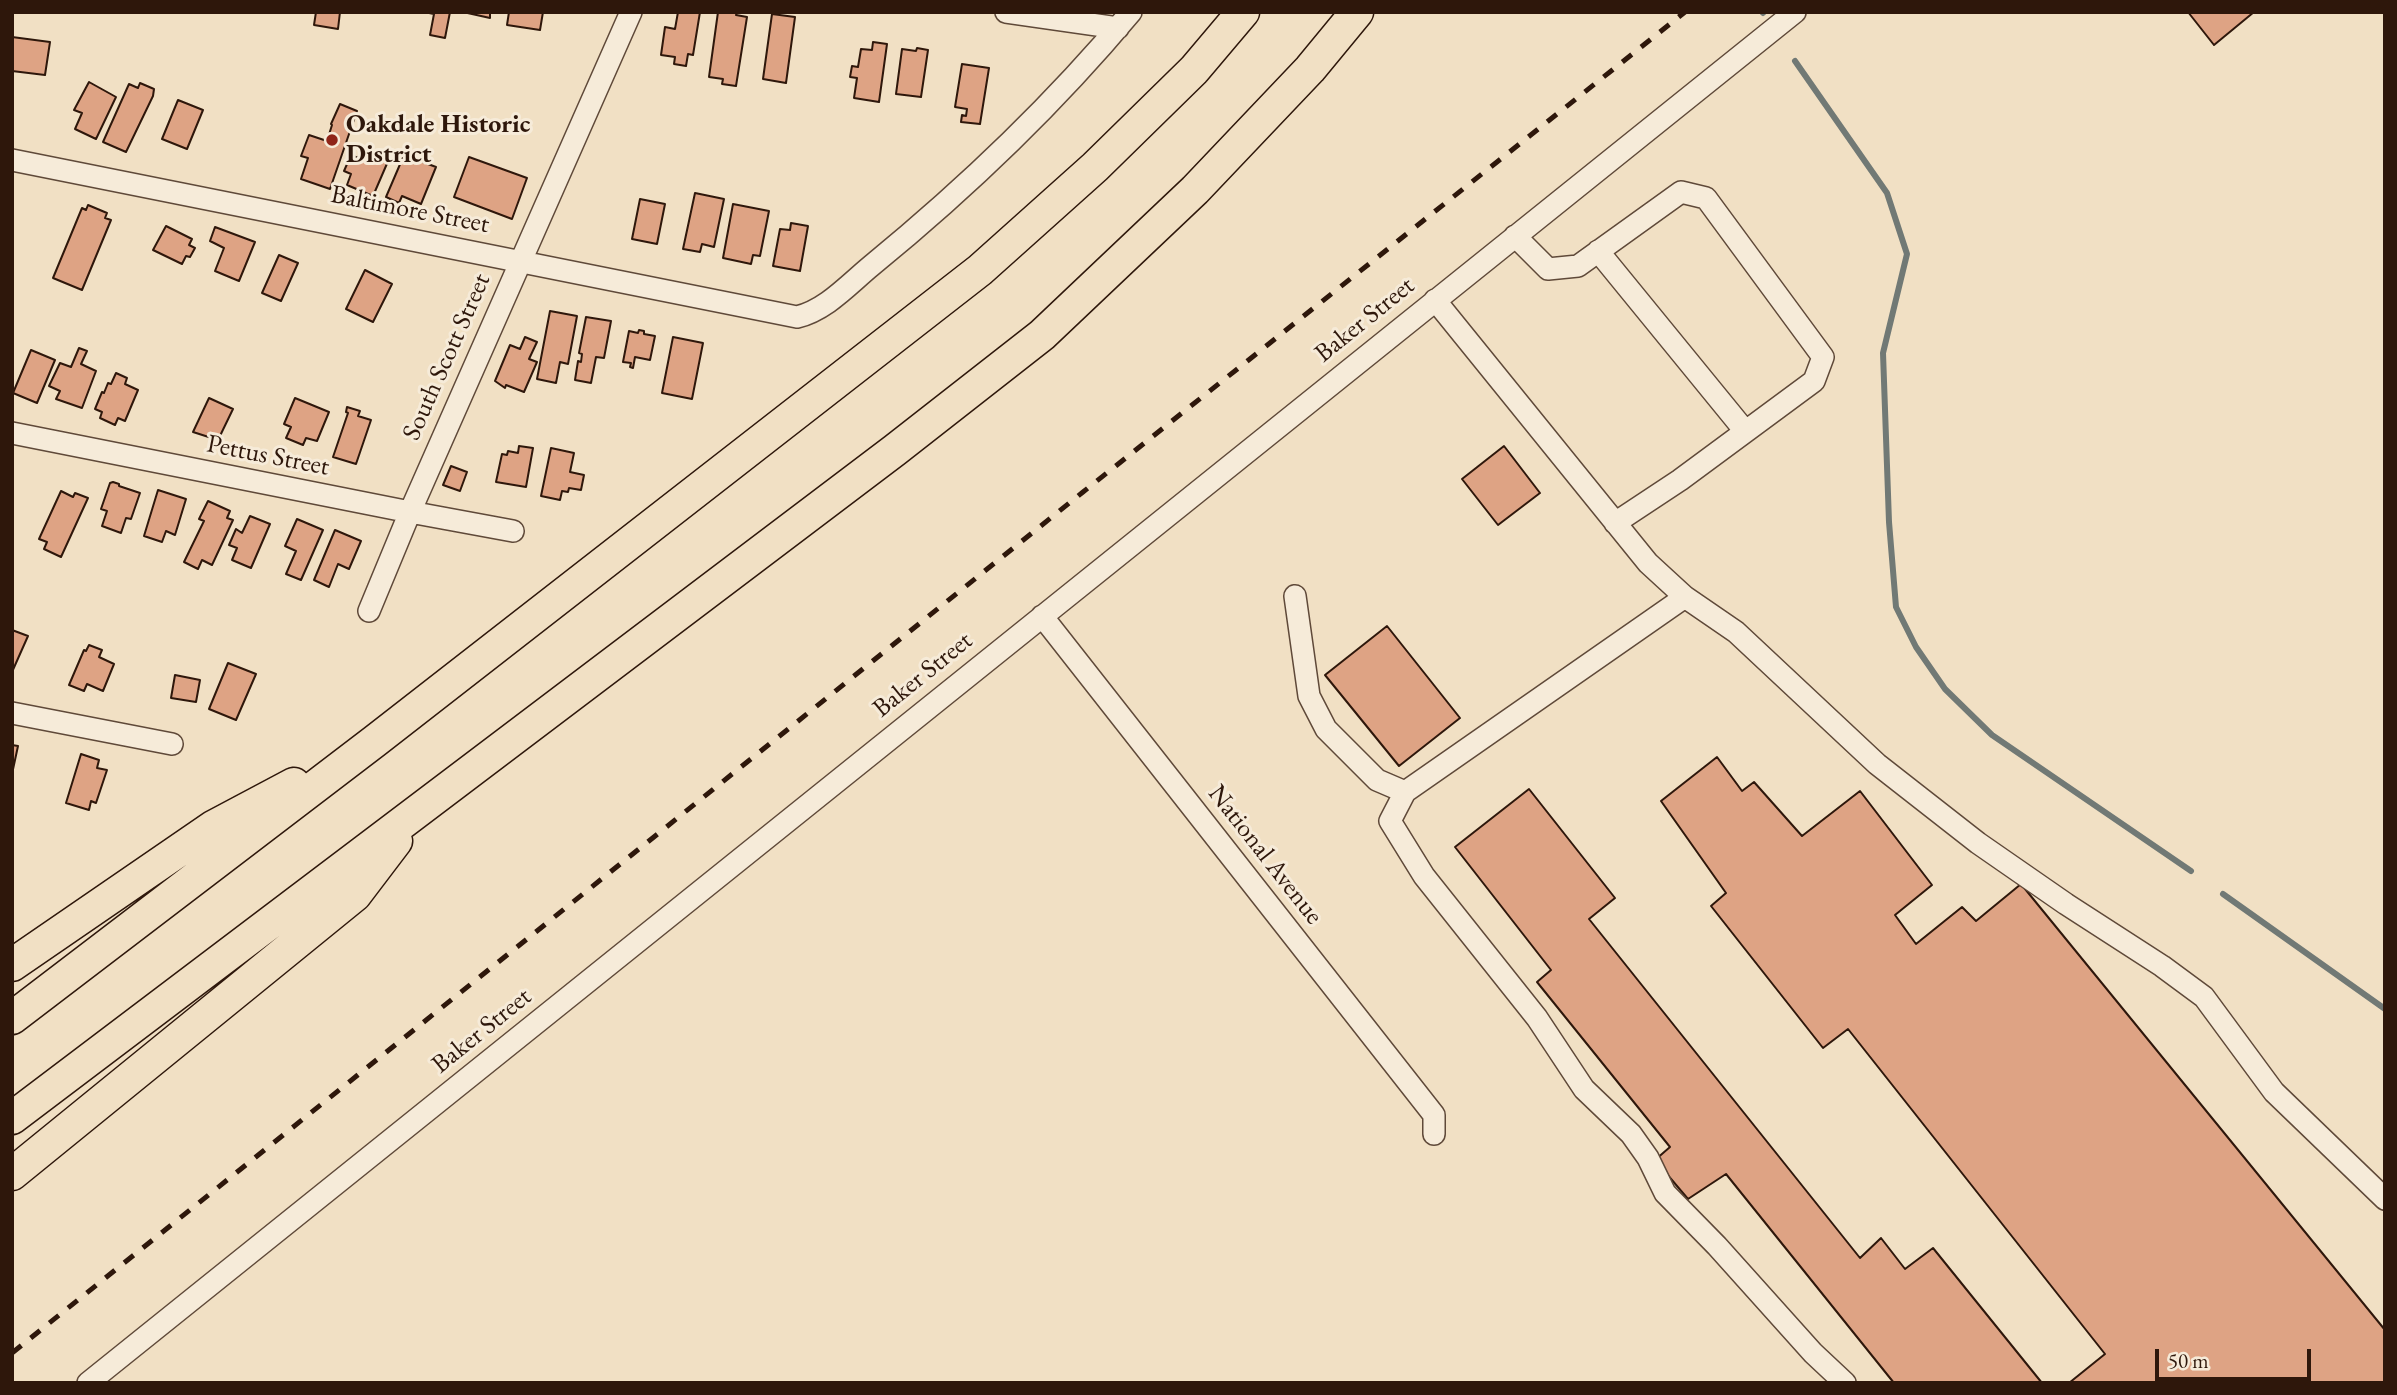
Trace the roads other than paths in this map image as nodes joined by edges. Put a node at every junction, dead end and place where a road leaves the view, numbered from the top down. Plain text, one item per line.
1 (631, 12) edge
2 (1006, 12) edge
3 (1243, 12) edge
4 (1356, 12) edge
5 (1795, 12) edge
6 (1124, 20) edge
7 (12, 160) edge
8 (1515, 236) junction
9 (1598, 251) junction
10 (520, 261) junction
11 (1435, 300) junction
12 (1745, 431) junction
13 (12, 433) edge
14 (410, 512) junction
15 (1615, 523) junction
16 (513, 531) dead end
17 (1295, 596) dead end
18 (1685, 597) junction
19 (369, 611) dead end
20 (1042, 616) junction
21 (12, 713) edge
22 (375, 741) junction
23 (172, 744) dead end
24 (1405, 792) junction
25 (422, 808) junction
26 (12, 965) edge
27 (12, 1018) edge
28 (12, 1118) edge
29 (1434, 1134) dead end
30 (12, 1174) edge
31 (2385, 1199) edge
32 (88, 1383) edge
33 (1845, 1383) edge

1 - 10 street, South Scott Street
2 - 6 street
3 - 22 highway
4 - 25 highway
5 - 8 street, Baker Street
6 - 10 street, Baltimore Street
7 - 10 street, Baltimore Street
8 - 9 street
8 - 11 street, Baker Street
9 - 12 street
9 - 12 street
10 - 14 street, South Scott Street
11 - 15 street
11 - 20 street, Baker Street
12 - 15 street
13 - 14 street, Pettus Street
14 - 16 street, Pettus Street
14 - 19 street, South Scott Street
15 - 18 street
17 - 24 street
18 - 24 street
18 - 31 street
20 - 29 street, National Avenue
20 - 32 street, Baker Street
21 - 23 street
22 - 26 highway
22 - 27 highway
24 - 33 street
25 - 28 highway
25 - 30 highway

